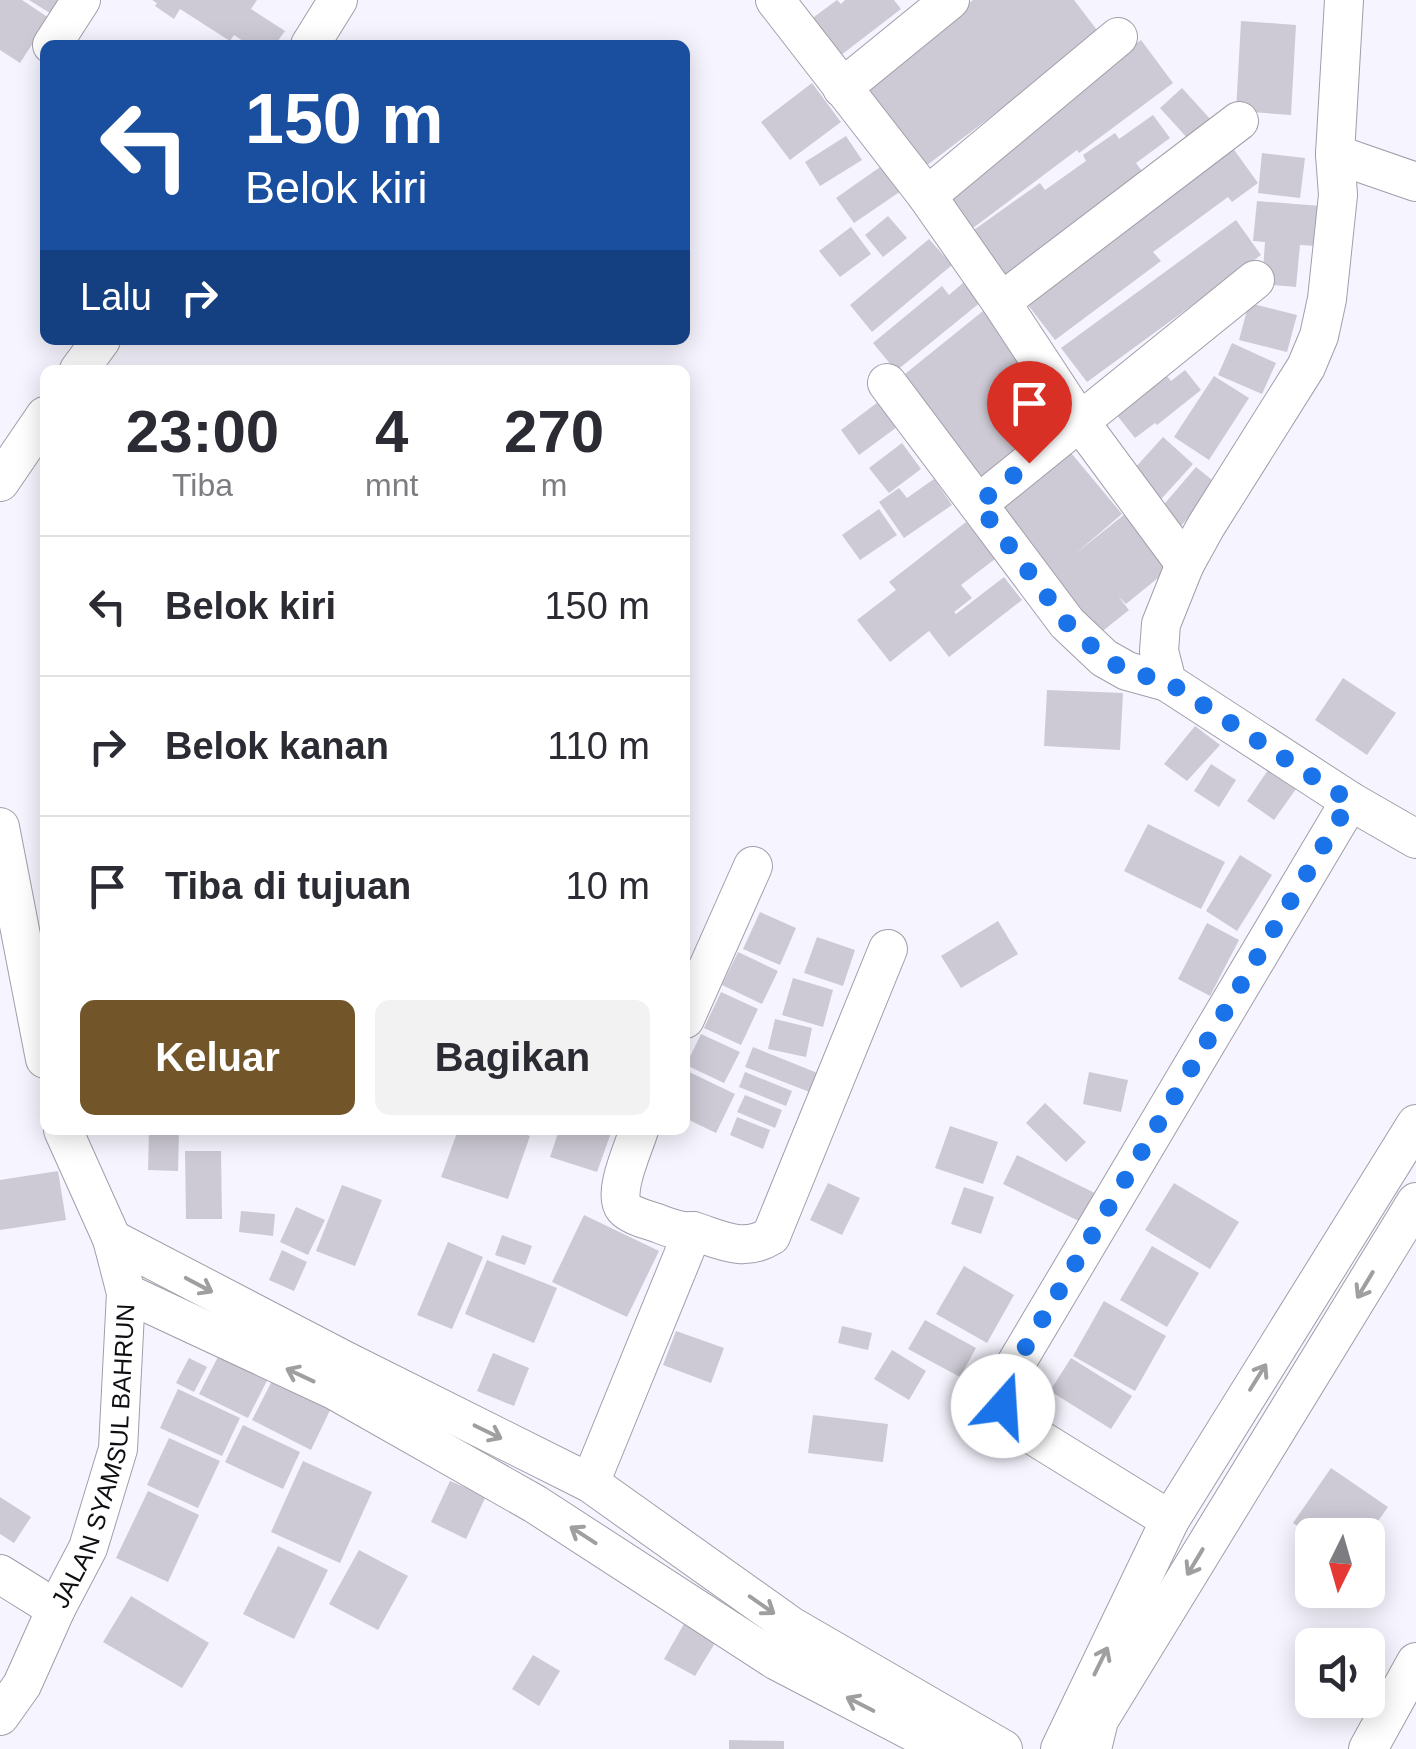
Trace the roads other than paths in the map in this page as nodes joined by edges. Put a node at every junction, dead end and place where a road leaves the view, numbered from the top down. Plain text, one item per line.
1 (81, 0) edge
2 (338, 0) edge
3 (775, 0) edge
4 (950, 0) edge
5 (1344, 0) edge
6 (1118, 37) dead end
7 (55, 40) edge
8 (313, 40) edge
9 (842, 88) junction
10 (1240, 121) dead end
11 (1336, 154) junction
12 (1416, 182) edge
13 (927, 196) junction
14 (1255, 280) dead end
15 (1002, 302) junction
16 (98, 345) edge
17 (83, 365) edge
18 (887, 383) dead end
19 (1080, 422) junction
20 (40, 423) edge
21 (2, 478) edge
22 (978, 504) junction
23 (1186, 564) junction
24 (1168, 682) junction
25 (1350, 801) junction
26 (0, 828) edge
27 (1416, 839) edge
28 (753, 866) dead end
29 (888, 949) dead end
30 (690, 1008) edge
31 (40, 1032) edge
32 (1416, 1124) edge
33 (65, 1135) edge
34 (638, 1135) edge
35 (1416, 1202) edge
36 (693, 1231) junction
37 (112, 1240) junction
38 (126, 1292) junction
39 (590, 1483) junction
40 (1170, 1520) junction
41 (0, 1574) edge
42 (56, 1609) junction
43 (1416, 1662) edge
44 (0, 1716) edge
45 (946, 1749) edge
46 (1003, 1749) edge
47 (1060, 1749) edge
48 (1092, 1749) edge
49 (1368, 1749) edge

1 - 7 street
2 - 8 street
3 - 9 street
4 - 9 street
5 - 11 street
6 - 13 street
9 - 13 street
10 - 15 street
11 - 12 street
11 - 23 street
13 - 15 street
14 - 19 street
15 - 19 street
16 - 17 street
18 - 22 street
19 - 22 street
19 - 23 street
20 - 21 street
22 - 24 street
23 - 24 street
24 - 25 street
25 - 27 street
25 - 40 street
26 - 31 street
28 - 30 street
29 - 36 street
40 -> 32 street
33 - 37 street, JALAN SYAMSUL BAHRUN
34 - 36 street
35 -> 48 street
36 - 39 street
37 - 38 street, JALAN SYAMSUL BAHRUN
37 -> 39 street
38 - 42 street, JALAN SYAMSUL BAHRUN
45 -> 38 street
39 -> 46 street
47 -> 40 street
41 - 42 street
42 - 44 street, JALAN SYAMSUL BAHRUN
43 - 49 street

